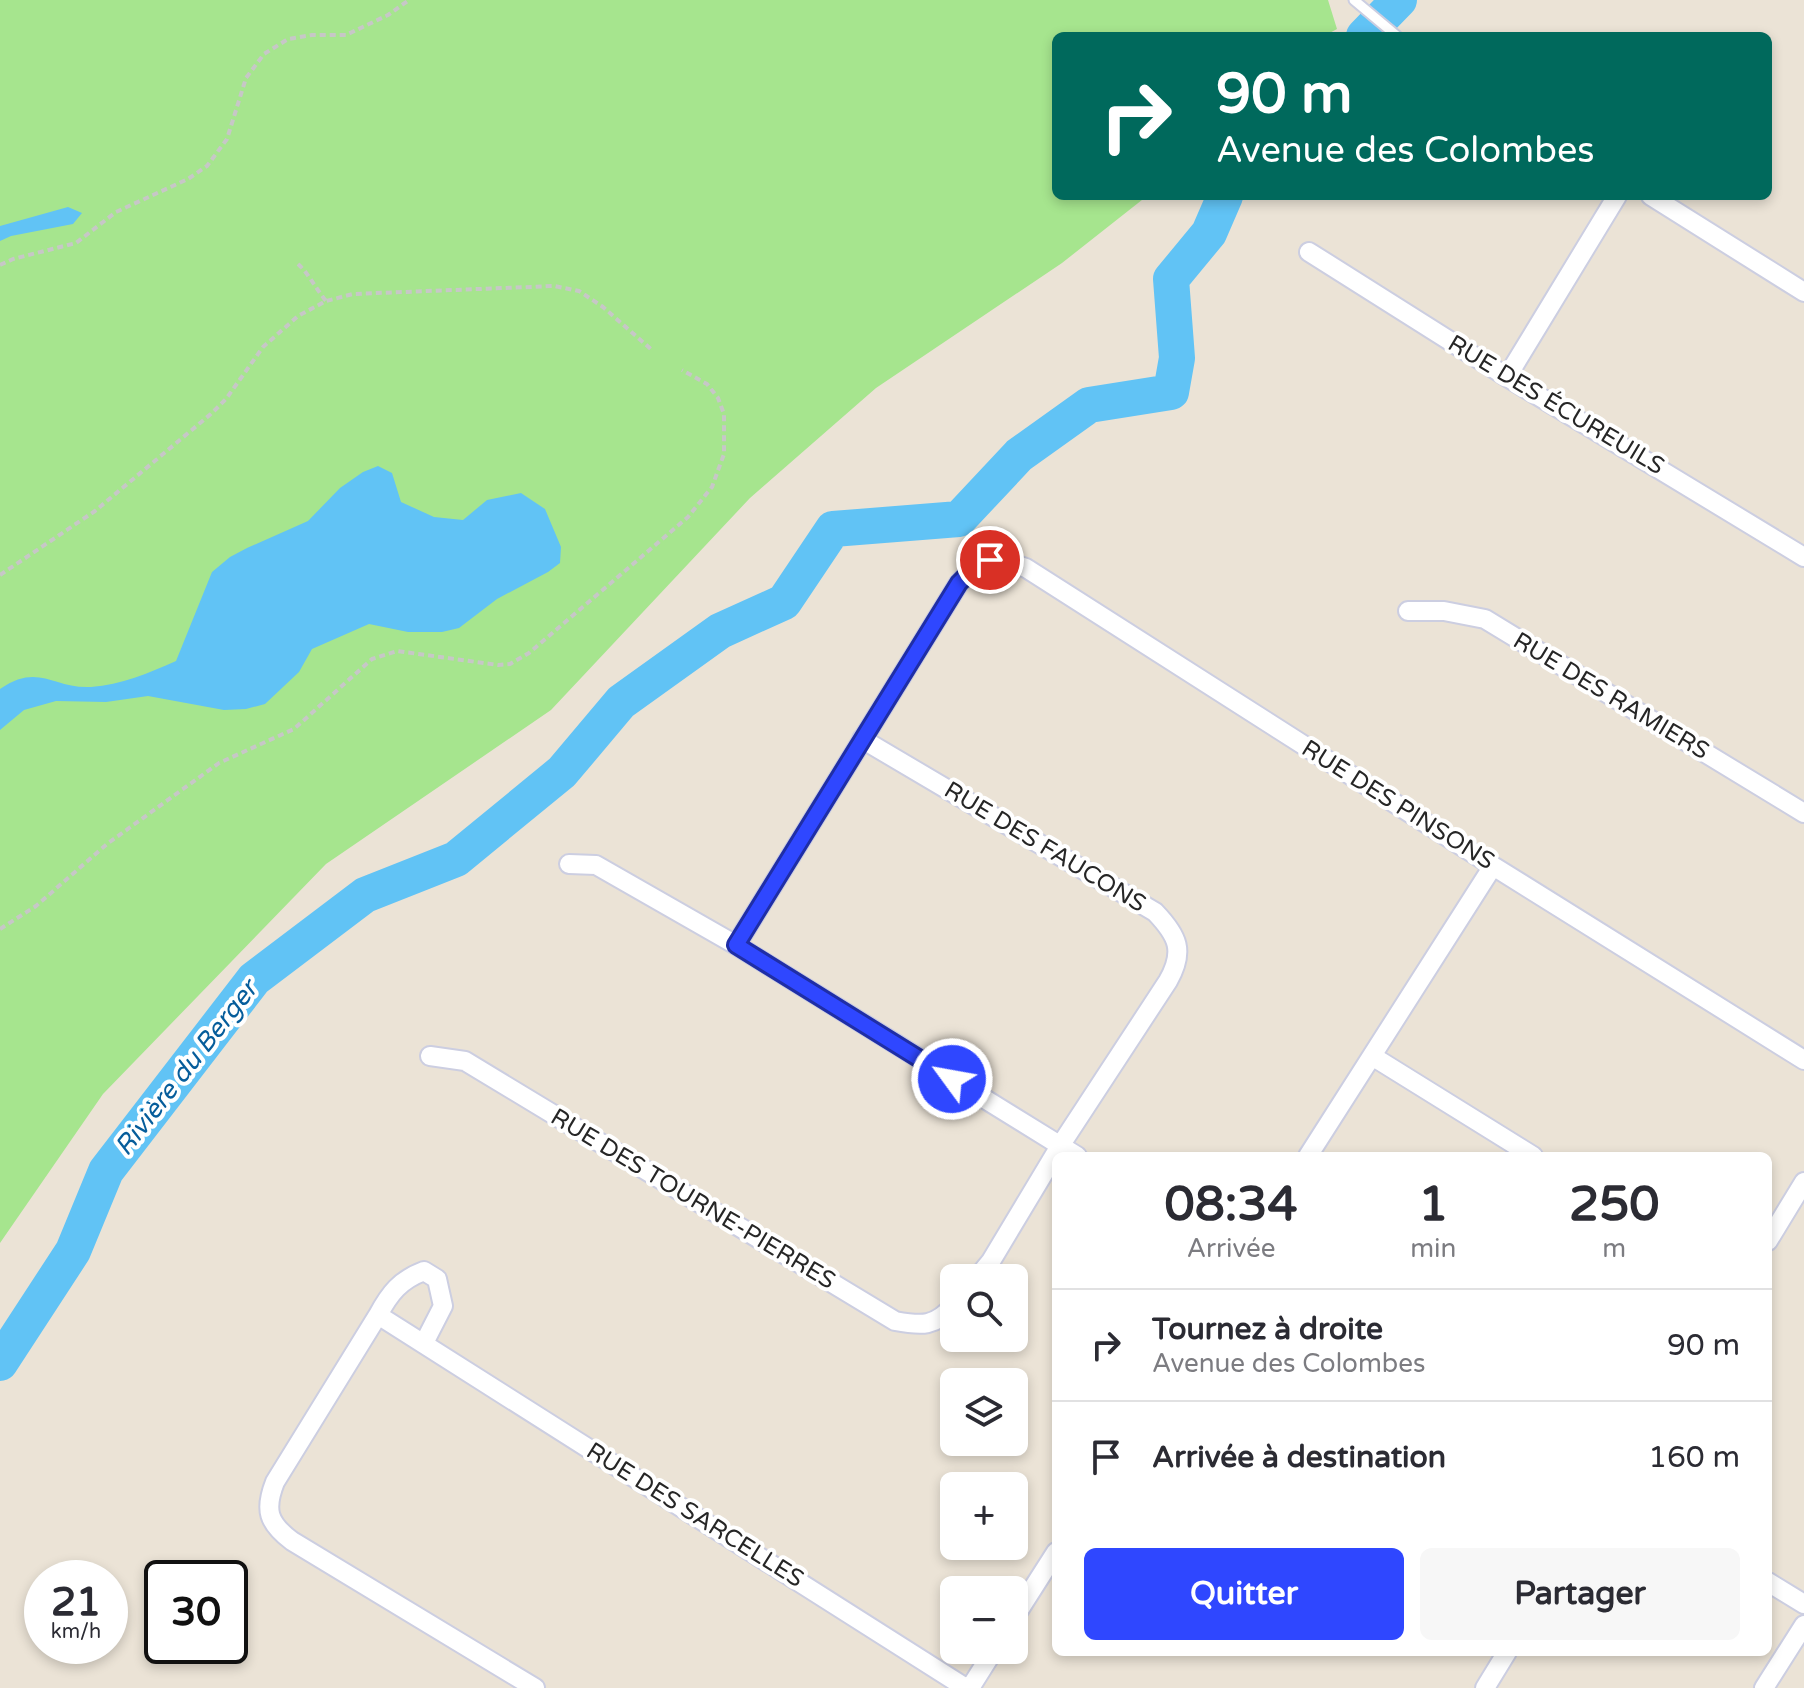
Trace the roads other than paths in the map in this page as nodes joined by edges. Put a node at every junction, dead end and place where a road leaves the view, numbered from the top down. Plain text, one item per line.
1 (1358, 4) edge
2 (1391, 32) edge
3 (1615, 200) edge
4 (1657, 200) edge
5 (1309, 252) dead end
6 (1804, 292) edge
7 (1507, 377) junction
8 (1804, 557) edge
9 (1408, 611) dead end
10 (862, 739) junction
11 (1804, 813) edge
12 (569, 864) dead end
13 (1493, 866) junction
14 (736, 945) junction
15 (430, 1056) dead end
16 (1372, 1056) junction
17 (1804, 1060) edge
18 (1060, 1146) junction
19 (1056, 1152) edge
20 (1070, 1152) edge
21 (1311, 1152) edge
22 (1527, 1152) edge
23 (1052, 1159) edge
24 (1804, 1182) edge
25 (1772, 1234) edge
26 (989, 1264) edge
27 (378, 1315) junction
28 (940, 1320) edge
29 (424, 1343) junction
30 (1052, 1558) edge
31 (1772, 1584) edge
32 (1028, 1596) edge
33 (1804, 1604) edge
34 (1804, 1625) edge
35 (1505, 1656) edge
36 (984, 1664) edge
37 (535, 1688) edge
38 (968, 1688) edge
39 (1485, 1688) edge
40 (1764, 1688) edge

1 - 2 lane
3 - 7 street
4 - 6 street
5 - 7 street, RUE DES ÉCUREUILS
7 - 8 street, RUE DES ÉCUREUILS
9 - 11 street, RUE DES RAMIERS
10 - 13 street, RUE DES PINSONS
10 - 14 street
10 - 18 street, RUE DES FAUCONS
12 - 14 street
13 - 16 street
13 - 17 street, RUE DES PINSONS
14 - 18 street
15 - 28 street, RUE DES TOURNE-PIERRES
16 - 21 street
16 - 22 street
18 - 19 street
18 - 20 street
23 - 26 street
24 - 25 street
27 - 29 street, RUE DES SARCELLES
27 - 29 street
27 - 37 street
29 - 38 street, RUE DES SARCELLES
30 - 32 street
31 - 33 street
34 - 40 street
35 - 39 street
36 - 38 street

